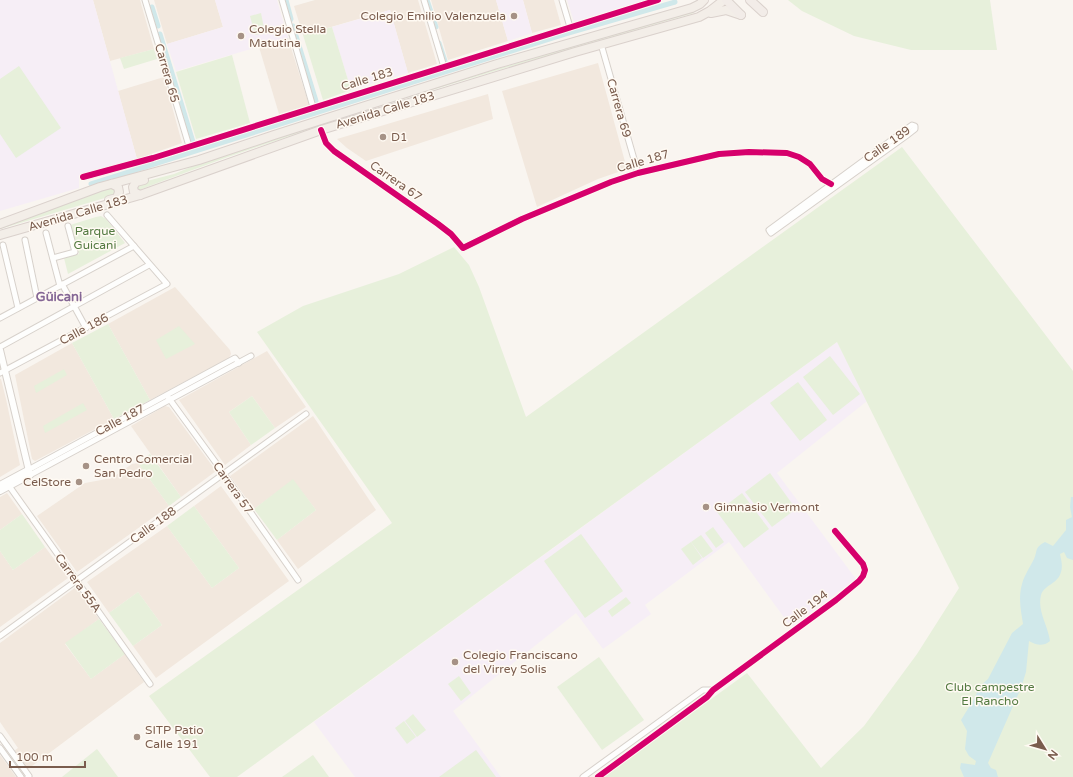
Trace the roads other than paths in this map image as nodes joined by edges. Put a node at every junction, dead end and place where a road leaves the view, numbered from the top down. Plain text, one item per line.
1 (145, 0) edge
2 (282, 0) edge
3 (424, 0) edge
4 (562, 0) edge
5 (658, 0) edge
6 (704, 0) edge
7 (725, 0) edge
8 (750, 0) edge
9 (763, 12) dead end
10 (740, 15) joint
11 (699, 17) junction
12 (570, 27) junction
13 (601, 44) junction
14 (444, 67) junction
15 (313, 107) junction
16 (321, 130) junction
17 (189, 146) junction
18 (189, 163) junction
19 (638, 173) junction
20 (83, 177) dead end
21 (112, 184) junction
22 (831, 184) junction
23 (140, 195) junction
24 (107, 215) dead end
25 (66, 217) junction
26 (0, 224) edge
27 (68, 226) dead end
28 (46, 233) dead end
29 (0, 235) edge
30 (25, 240) dead end
31 (3, 245) dead end
32 (134, 246) junction
33 (463, 248) joint
34 (53, 258) junction
35 (149, 265) junction
36 (61, 285) junction
37 (37, 298) junction
38 (74, 306) junction
39 (18, 308) junction
40 (0, 318) edge
41 (86, 328) junction
42 (0, 347) edge
43 (0, 350) edge
44 (251, 356) dead end
45 (2, 372) edge
46 (168, 398) junction
47 (306, 414) dead end
48 (29, 472) junction
49 (223, 474) junction
50 (5, 484) edge
51 (0, 491) edge
52 (835, 532) dead end
53 (298, 580) dead end
54 (76, 581) junction
55 (0, 636) edge
56 (150, 684) dead end
57 (713, 690) junction
58 (0, 736) edge
59 (8, 747) junction
60 (1, 750) edge
61 (21, 777) edge
62 (28, 777) edge
63 (583, 777) edge
64 (598, 777) edge

1 - 17 street, Carrera 65
2 - 15 street
3 - 14 street
4 - 12 street
5 - 12 street, Calle 183
6 - 18 main road, Avenida Calle 183
7 - 10 highway
7 - 11 main road, Avenida Calle 183
8 - 9 highway
10 - 11 main road
11 - 13 main road, Avenida Calle 183
12 - 14 street, Calle 183
13 - 16 main road, Avenida Calle 183
13 - 19 street, Carrera 69
14 - 15 street, Calle 183
15 - 17 street, Calle 183
16 - 23 main road, Avenida Calle 183
16 - 33 street, Carrera 67
17 - 20 street, Calle 183
18 - 21 main road, Avenida Calle 183
18 - 23 main road
19 - 22 street, Calle 187
19 - 33 street, Calle 187
21 - 25 main road
21 - 26 main road, Avenida Calle 183
22 - 22 street, Calle 189
23 - 25 main road, Avenida Calle 183
24 - 32 street
25 - 29 main road, Avenida Calle 183
27 - 34 street
28 - 34 street
30 - 37 street
31 - 39 street
32 - 35 street
32 - 36 street
34 - 36 street
35 - 38 street
35 - 41 street, Calle 186
36 - 37 street
36 - 38 street
37 - 39 street
38 - 41 street
38 - 42 street
39 - 40 street
41 - 45 street, Calle 186
43 - 45 street
44 - 46 street, Calle 187
45 - 48 street
46 - 48 street, Calle 187
46 - 49 street, Carrera 57
47 - 49 street, Calle 188
48 - 50 street, Calle 187
49 - 53 street, Carrera 57
49 - 54 street, Calle 188
50 - 51 street, Calle 187
50 - 54 street, Carrera 55A
52 - 57 street, Calle 194
54 - 55 street, Calle 188
54 - 56 street, Carrera 55A
57 - 63 street, Calle 194
57 - 64 street, Calle 194
58 - 59 street
59 - 60 street
59 - 62 street
60 - 61 street

